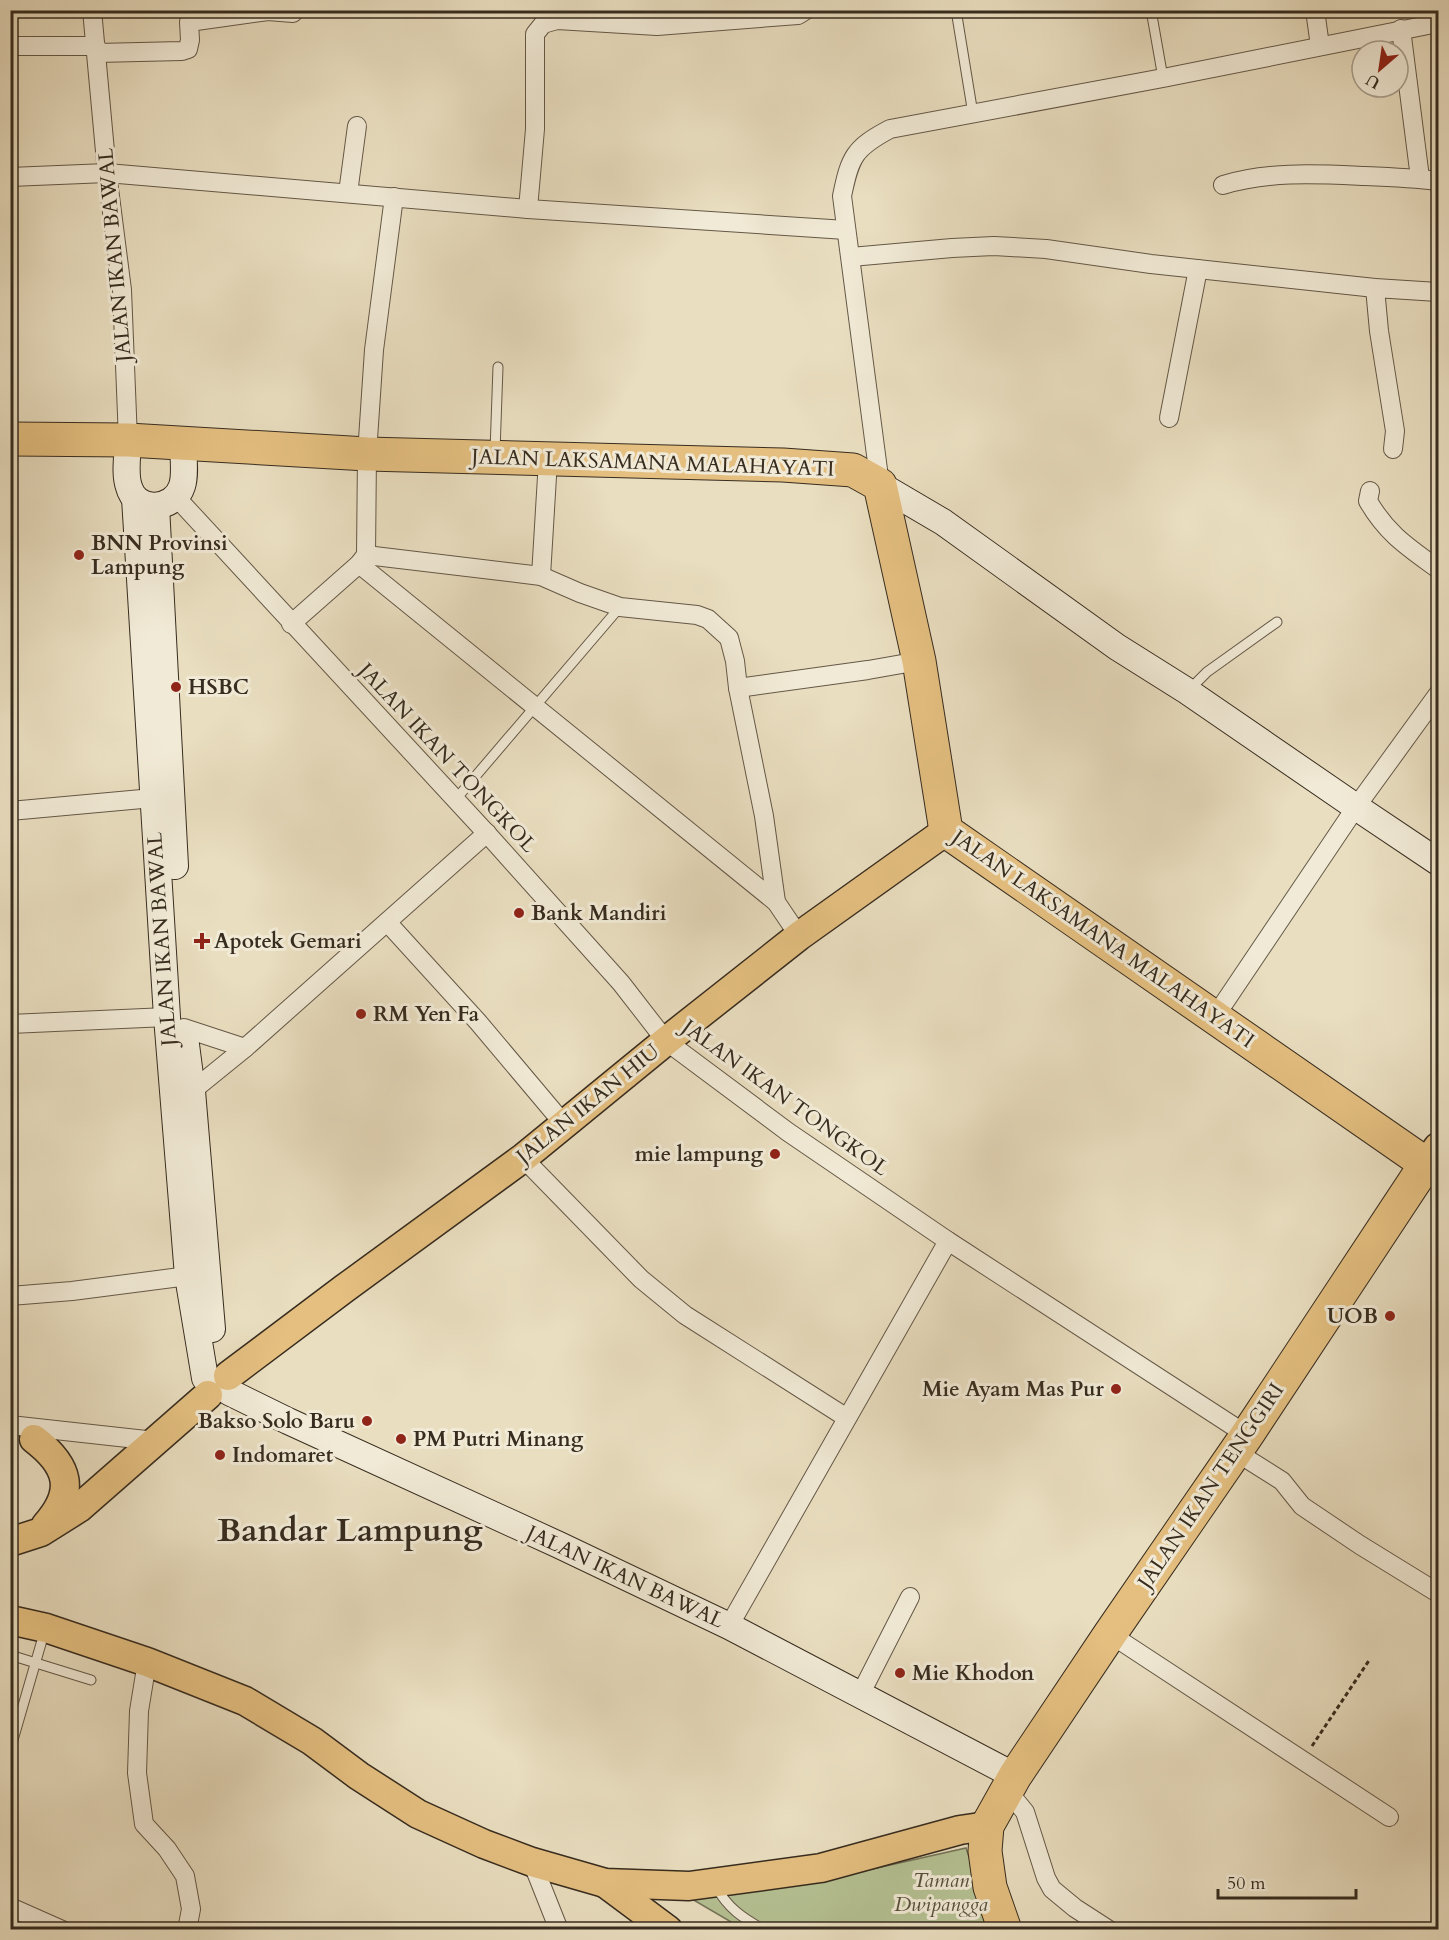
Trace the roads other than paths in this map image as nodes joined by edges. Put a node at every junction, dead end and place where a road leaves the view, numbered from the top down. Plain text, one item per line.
1 (92, 10) edge
2 (806, 10) edge
3 (956, 10) edge
4 (1151, 10) edge
5 (1315, 10) edge
6 (293, 13) dead end
7 (1401, 29) junction
8 (1437, 29) edge
9 (10, 46) edge
10 (1320, 46) junction
11 (97, 50) junction
12 (1163, 78) junction
13 (973, 114) junction
14 (357, 126) dead end
15 (107, 172) junction
16 (10, 177) edge
17 (1420, 178) junction
18 (1438, 181) edge
19 (1223, 185) dead end
20 (348, 193) junction
21 (394, 197) junction
22 (528, 209) junction
23 (846, 230) junction
24 (851, 257) junction
25 (1198, 269) junction
26 (1375, 288) junction
27 (1438, 292) edge
28 (498, 367) dead end
29 (1169, 418) dead end
30 (10, 439) edge
31 (128, 440) junction
32 (183, 444) junction
33 (1393, 449) dead end
34 (367, 454) junction
35 (494, 457) junction
36 (548, 460) junction
37 (880, 485) junction
38 (1370, 491) dead end
39 (156, 501) junction
40 (362, 559) junction
41 (1438, 569) edge
42 (541, 576) junction
43 (620, 606) junction
44 (1277, 622) dead end
45 (291, 624) junction
46 (918, 661) junction
47 (738, 688) junction
48 (1187, 691) junction
49 (1438, 694) edge
50 (535, 705) junction
51 (153, 798) junction
52 (456, 799) junction
53 (1356, 807) junction
54 (10, 811) edge
55 (946, 831) junction
56 (487, 833) junction
57 (1438, 862) edge
58 (776, 902) junction
59 (387, 922) junction
60 (799, 936) junction
61 (1214, 1018) junction
62 (175, 1023) junction
63 (10, 1024) edge
64 (666, 1041) junction
65 (245, 1048) junction
66 (192, 1091) junction
67 (564, 1123) junction
68 (523, 1158) junction
69 (1434, 1161) edge
70 (948, 1241) junction
71 (189, 1276) junction
72 (10, 1296) edge
73 (217, 1382) junction
74 (847, 1418) junction
75 (18, 1434) edge
76 (1241, 1444) junction
77 (149, 1447) junction
78 (41, 1532) junction
79 (10, 1542) edge
80 (1438, 1593) edge
81 (910, 1597) dead end
82 (10, 1620) edge
83 (729, 1626) junction
84 (46, 1628) junction
85 (1110, 1634) junction
86 (10, 1655) edge
87 (147, 1662) junction
88 (35, 1663) junction
89 (91, 1680) dead end
90 (860, 1695) junction
91 (13, 1740) dead end
92 (1011, 1783) junction
93 (1389, 1817) dead end
94 (987, 1826) junction
95 (532, 1862) junction
96 (605, 1883) junction
97 (715, 1883) junction
98 (10, 1907) edge
99 (62, 1929) edge
100 (187, 1929) edge
101 (560, 1929) edge
102 (668, 1929) edge
103 (764, 1929) edge
104 (1005, 1929) edge
105 (1109, 1929) edge

1 - 11 street, JALAN IKAN BAWAL
2 - 22 street
3 - 13 lane
4 - 12 lane
5 - 10 street
6 - 11 street
7 - 8 street
7 - 10 street
7 - 17 street
9 - 11 street
10 - 12 street
11 - 15 street, JALAN IKAN BAWAL
12 - 13 street
13 - 23 street
14 - 20 street
15 - 16 street
15 - 20 street
15 - 31 street, JALAN IKAN BAWAL
17 - 18 street
17 - 19 street
20 - 21 street
21 - 22 street
21 - 34 street
22 - 23 street
23 - 24 street
24 - 25 street
24 - 37 street
25 - 26 street
25 - 29 street
26 - 27 street
26 - 33 street
28 - 35 lane
30 - 31 highway, JALAN LAKSAMANA MALAHAYATI
31 - 32 highway, JALAN LAKSAMANA MALAHAYATI
31 - 39 street, JALAN IKAN BAWAL
32 - 34 highway, JALAN LAKSAMANA MALAHAYATI
32 - 39 street, JALAN IKAN BAWAL
34 - 35 highway, JALAN LAKSAMANA MALAHAYATI
34 - 40 street
35 - 36 highway, JALAN LAKSAMANA MALAHAYATI
36 - 37 highway, JALAN LAKSAMANA MALAHAYATI
36 - 42 street
37 - 46 highway, JALAN LAKSAMANA MALAHAYATI
37 - 48 street
38 - 41 street
39 - 45 street, JALAN IKAN TONGKOL
39 - 51 street, JALAN IKAN BAWAL
39 - 62 street, JALAN IKAN BAWAL
40 - 42 street
40 - 45 street
40 - 50 street
42 - 43 street
43 - 47 street
43 - 50 lane
44 - 48 lane
45 - 52 street, JALAN IKAN TONGKOL
46 - 47 street
46 - 55 highway, JALAN LAKSAMANA MALAHAYATI
47 - 58 street
48 - 53 street
49 - 53 street
50 - 52 lane
50 - 58 street
51 - 54 street
51 - 62 street, JALAN IKAN BAWAL
52 - 56 street, JALAN IKAN TONGKOL
53 - 57 street
53 - 61 street
55 - 60 main road, JALAN IKAN HIU
55 - 61 highway, JALAN LAKSAMANA MALAHAYATI
56 - 59 street
56 - 64 street, JALAN IKAN TONGKOL
58 - 60 street
59 - 65 street
59 - 67 street
60 - 64 main road, JALAN IKAN HIU
61 - 69 highway, JALAN LAKSAMANA MALAHAYATI
62 - 63 street
62 - 65 street
62 - 66 street, JALAN IKAN BAWAL
62 - 71 street, JALAN IKAN BAWAL
64 - 67 main road, JALAN IKAN HIU
64 - 70 street, JALAN IKAN TONGKOL
65 - 66 street
66 - 73 street, JALAN IKAN BAWAL
67 - 68 main road, JALAN IKAN HIU
68 - 73 main road, JALAN IKAN HIU
68 - 74 street
69 - 76 highway, JALAN IKAN TENGGIRI
70 - 74 street
70 - 76 street, JALAN IKAN TONGKOL
71 - 72 street
71 - 73 street, JALAN IKAN BAWAL
73 - 77 main road, JALAN IKAN HIU
73 - 83 street, JALAN IKAN BAWAL
74 - 83 street
75 - 77 street
75 - 77 street
75 - 78 main road
76 - 80 street, JALAN IKAN TONGKOL
76 - 85 highway, JALAN IKAN TENGGIRI
77 - 78 main road, JALAN IKAN HIU
78 - 79 main road, JALAN IKAN HIU
81 - 90 street
82 - 84 main road
83 - 90 street, JALAN IKAN BAWAL
84 - 87 main road
84 - 88 lane
85 - 92 highway, JALAN IKAN TENGGIRI
85 - 93 street
86 - 88 lane
87 - 95 main road
87 - 100 street
88 - 89 lane
88 - 91 lane
90 - 92 street, JALAN IKAN BAWAL
92 - 94 highway, JALAN IKAN TENGGIRI
92 - 105 street
94 - 97 main road
94 - 104 highway
95 - 96 main road
95 - 101 street
96 - 97 main road
96 - 102 main road
97 - 103 lane
98 - 99 street

